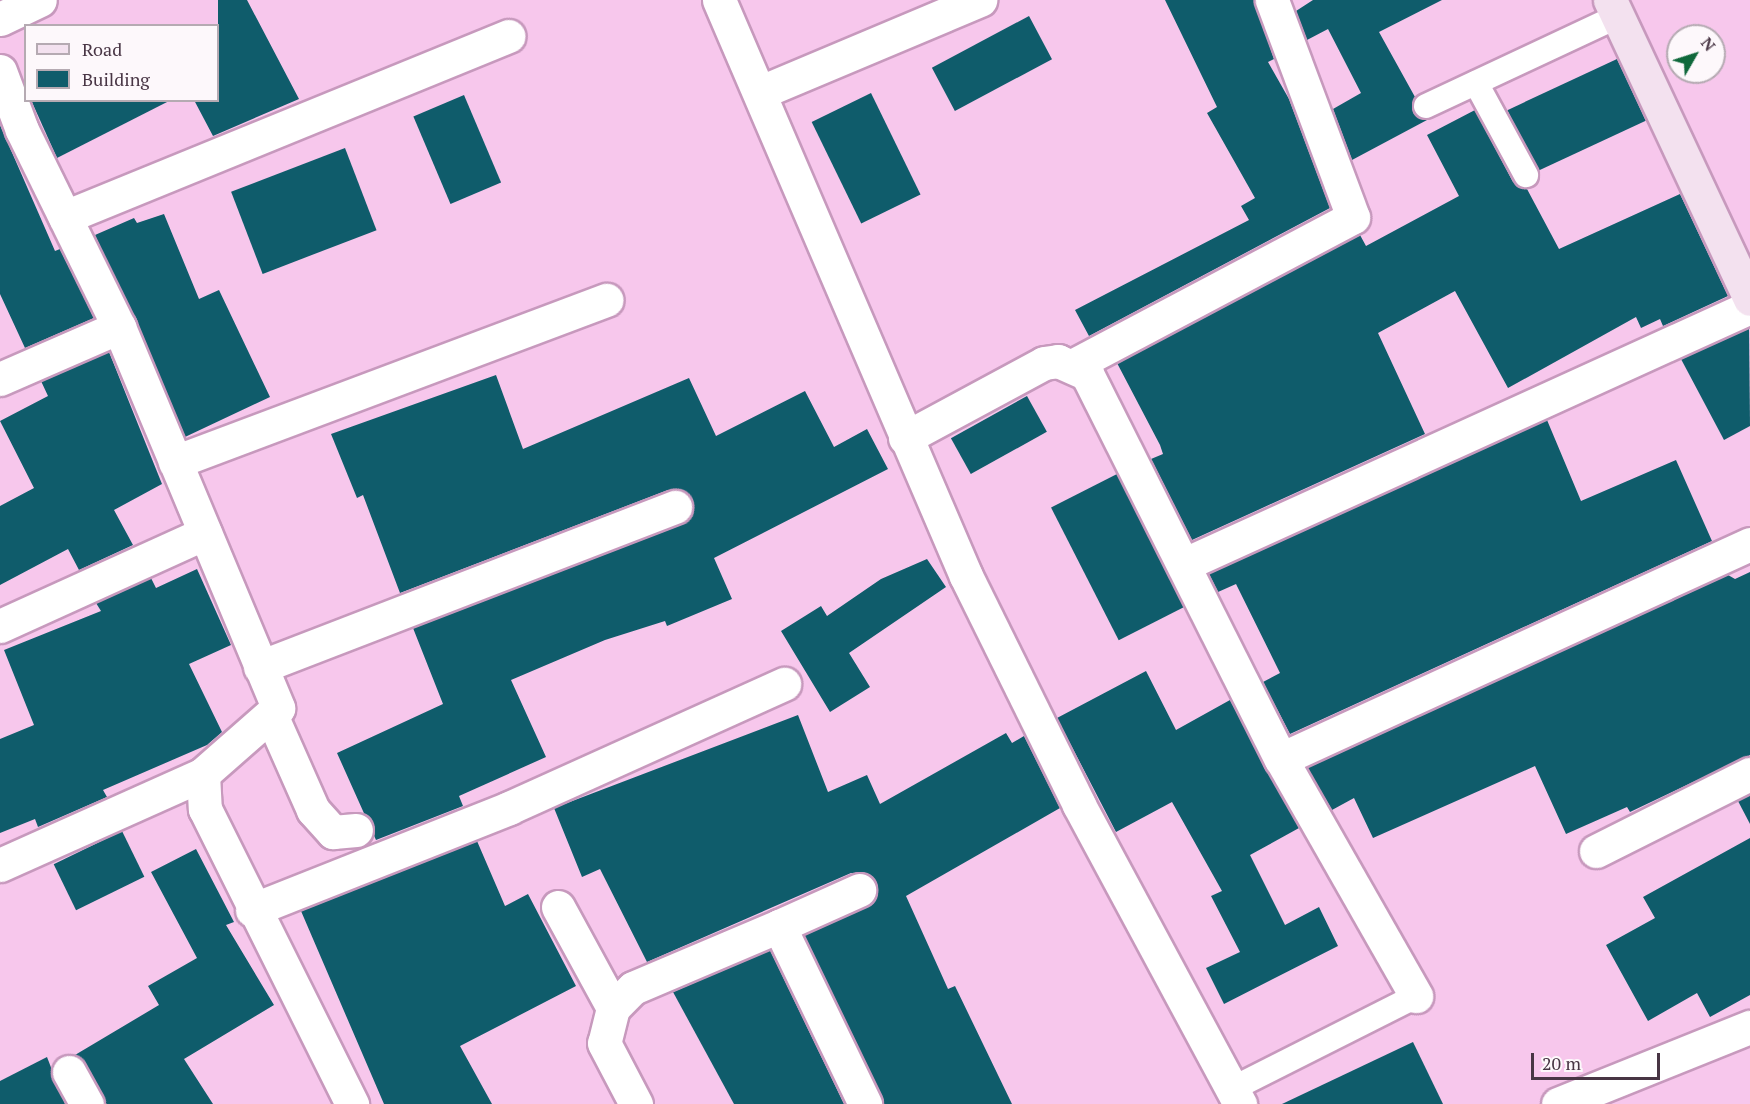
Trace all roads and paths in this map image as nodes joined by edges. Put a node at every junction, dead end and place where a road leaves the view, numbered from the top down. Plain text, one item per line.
1 (40, 0) edge
2 (718, 0) edge
3 (980, 0) edge
4 (1272, 0) edge
5 (1614, 8) edge
6 (0, 19) edge
7 (510, 36) dead end
8 (0, 72) edge
9 (1476, 82) junction
10 (761, 92) junction
11 (1426, 106) dead end
12 (11, 135) edge
13 (1526, 175) dead end
14 (65, 217) junction
15 (1746, 281) edge
16 (607, 300) dead end
17 (1750, 307) edge
18 (119, 327) junction
19 (1072, 366) junction
20 (0, 379) edge
21 (905, 438) junction
22 (175, 462) junction
23 (675, 507) dead end
24 (205, 533) junction
25 (1750, 544) edge
26 (1185, 564) junction
27 (0, 626) edge
28 (260, 667) junction
29 (784, 684) dead end
30 (271, 715) junction
31 (1281, 759) junction
32 (203, 774) junction
33 (1750, 774) edge
34 (356, 830) dead end
35 (1596, 851) dead end
36 (0, 865) edge
37 (860, 890) dead end
38 (558, 907) dead end
39 (252, 910) junction
40 (779, 926) junction
41 (1416, 996) joint
42 (614, 1008) junction
43 (1750, 1027) edge
44 (69, 1072) dead end
45 (1236, 1096) edge
46 (87, 1104) edge
47 (352, 1104) edge
48 (636, 1104) edge
49 (864, 1104) edge
50 (1558, 1104) edge

1 - 6 street
2 - 10 street
3 - 10 street
4 - 19 street
5 - 9 lane
5 - 15 street
7 - 14 street
8 - 12 street
9 - 11 lane
9 - 13 lane
10 - 21 street
12 - 14 street
14 - 18 street
16 - 22 street
17 - 26 street
18 - 20 street
18 - 22 street
19 - 21 street
19 - 26 street
21 - 45 street
22 - 24 street
23 - 28 street
24 - 27 street
24 - 28 street
25 - 31 street
26 - 31 street
28 - 30 street
29 - 39 street
30 - 32 street
30 - 34 street
31 - 41 street
32 - 36 street
32 - 39 street
33 - 35 street
37 - 40 street
38 - 42 street
39 - 47 street
40 - 42 street
40 - 49 street
41 - 45 lane
42 - 48 street
43 - 50 street
44 - 46 street

